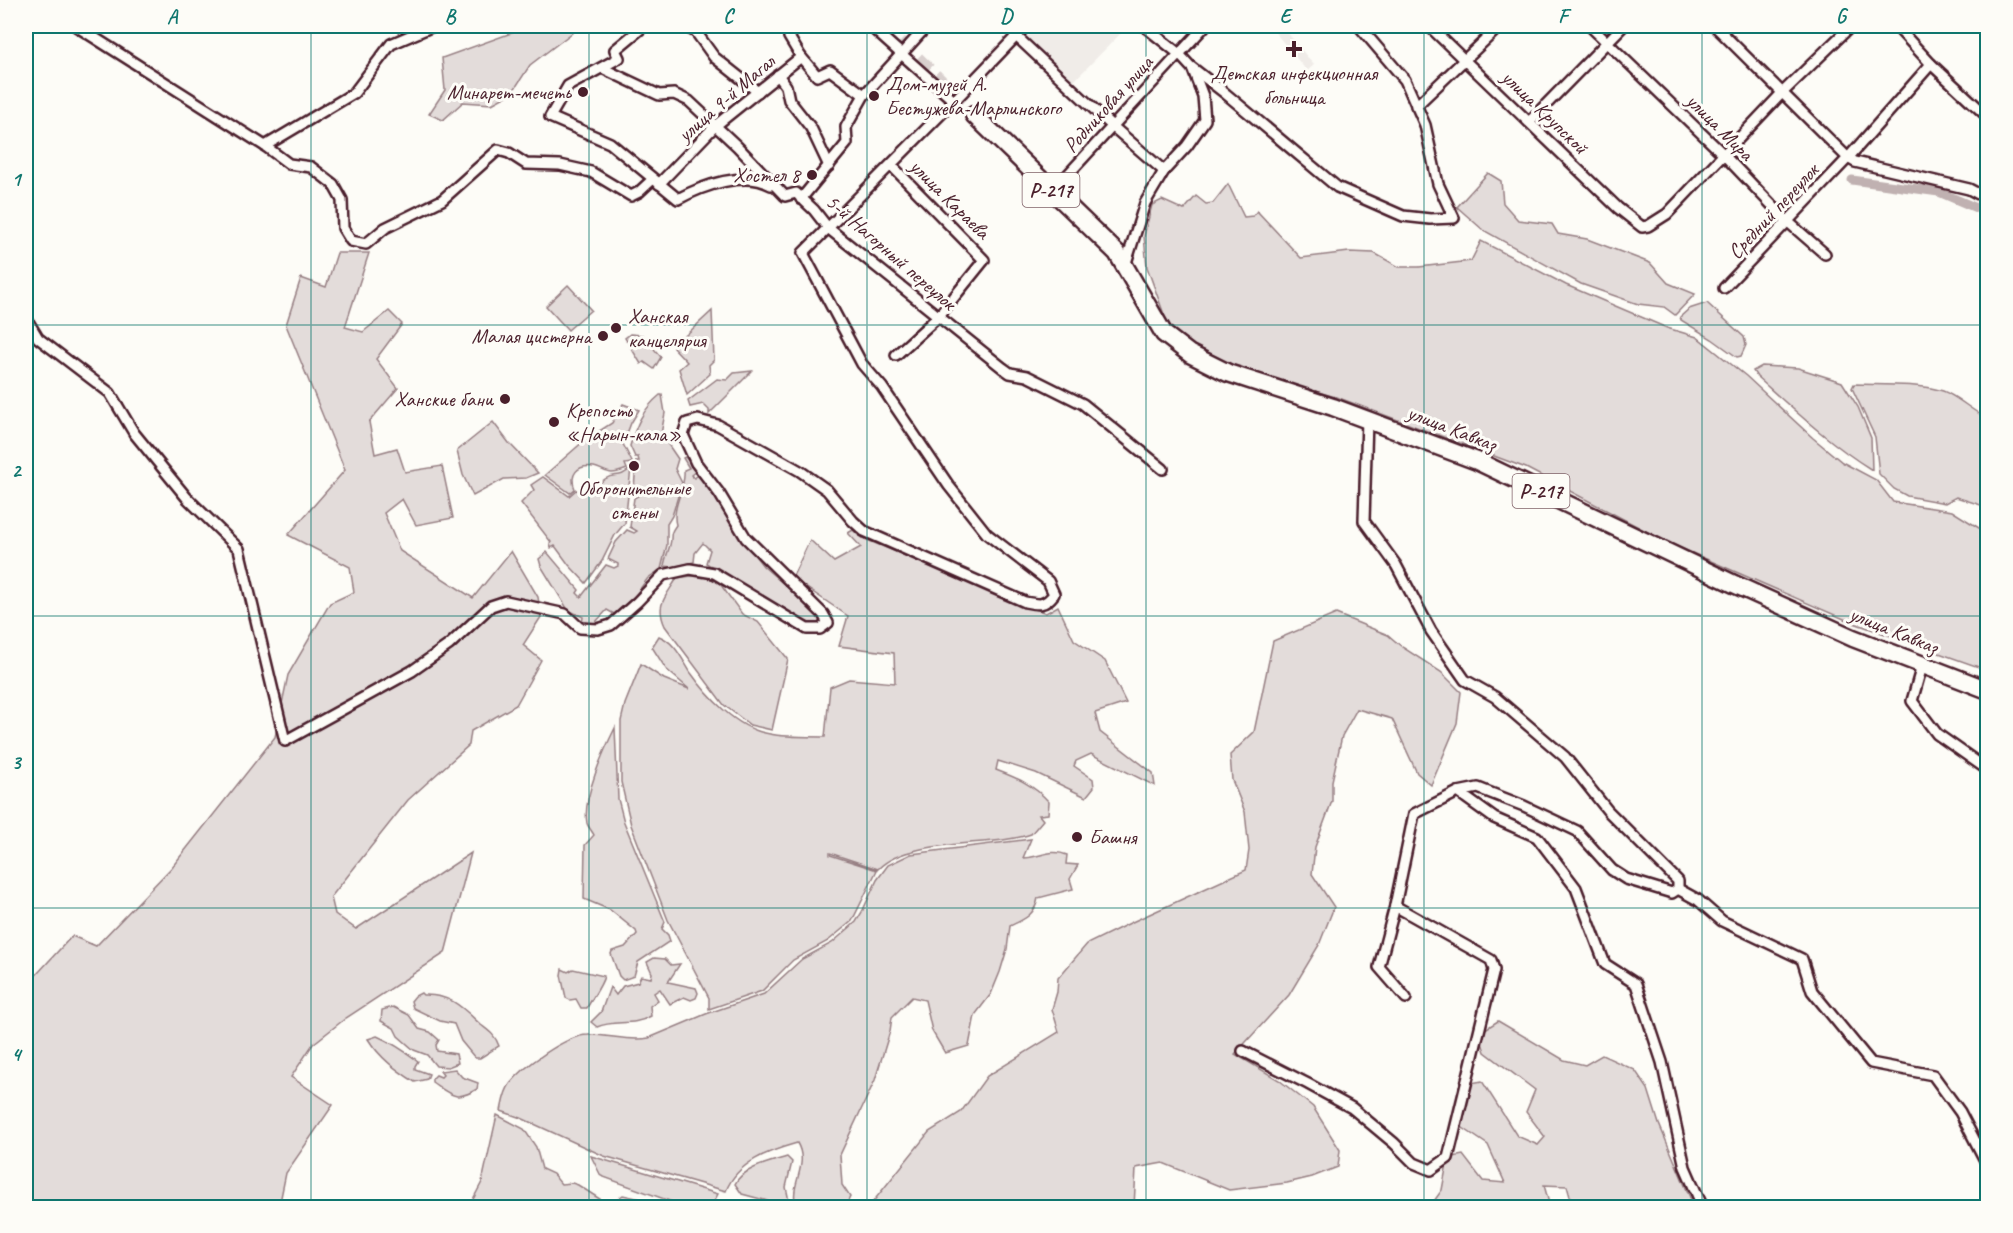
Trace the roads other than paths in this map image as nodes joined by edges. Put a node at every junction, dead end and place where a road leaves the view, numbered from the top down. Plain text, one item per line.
1 (76, 26) edge
2 (433, 26) edge
3 (644, 26) edge
4 (685, 26) edge
5 (796, 26) edge
6 (870, 26) edge
7 (927, 26) edge
8 (1026, 26) edge
9 (1144, 26) edge
10 (1205, 26) edge
11 (1359, 26) edge
12 (1429, 26) edge
13 (1500, 26) edge
14 (1590, 26) edge
15 (1623, 26) edge
16 (1715, 26) edge
17 (1851, 26) edge
18 (1896, 26) edge
19 (1016, 36) junction
20 (1607, 42) junction
21 (1178, 53) junction
22 (900, 54) junction
23 (801, 57) junction
24 (1465, 59) junction
25 (1931, 64) junction
26 (1190, 66) junction
27 (602, 68) junction
28 (778, 75) junction
29 (758, 92) junction
30 (1782, 93) junction
31 (864, 95) junction
32 (954, 101) junction
33 (1416, 106) junction
34 (974, 115) tunnel mouth
35 (1988, 117) edge
36 (1529, 122) junction
37 (715, 126) junction
38 (1112, 126) junction
39 (265, 146) junction
40 (1723, 154) junction
41 (1848, 158) junction
42 (891, 165) junction
43 (829, 166) junction
44 (1164, 171) junction
45 (656, 181) junction
46 (1062, 181) dead end
47 (778, 189) junction
48 (801, 198) junction
49 (1988, 199) edge
50 (1787, 221) junction
51 (828, 228) junction
52 (1825, 254) dead end
53 (1125, 266) junction
54 (1724, 288) dead end
55 (938, 317) junction
56 (26, 318) edge
57 (896, 355) dead end
58 (1367, 419) junction
59 (1163, 470) dead end
60 (1922, 666) junction
61 (1988, 690) edge
62 (1988, 770) edge
63 (1458, 792) junction
64 (1678, 889) junction
65 (1395, 906) junction
66 (1406, 998) dead end
67 (1243, 1051) dead end
68 (1988, 1166) edge
69 (1703, 1208) edge

1 - 39 street
2 - 39 street
3 - 27 street
4 - 29 street
5 - 23 street, улица 9-й Магал
6 - 22 street
7 - 22 street
8 - 19 street
9 - 21 street
10 - 21 street, Родниковая улица
11 - 33 street
12 - 24 street, улица Крупской
13 - 24 street
14 - 20 street, улица Мира
15 - 20 street
16 - 30 street, Средний переулок
17 - 30 street
18 - 25 street
19 - 32 street
19 - 38 street
20 - 36 street
20 - 40 street, улица Мира
21 - 26 street
21 - 38 street, Родниковая улица
22 - 31 street
22 - 32 street
23 - 28 street, улица 9-й Магал
23 - 31 street
24 - 33 street
24 - 36 street, улица Крупской
25 - 35 street
25 - 41 street, Средний переулок
26 - 33 street
26 - 44 street
27 - 37 street, 5-й Нагорный переулок
27 - 45 street
28 - 29 street, улица 9-й Магал
28 - 43 street
29 - 37 street, улица 9-й Магал
30 - 40 street
30 - 41 street, Средний переулок
31 - 43 street
32 - 42 street
34 - 53 highway, улица Кавказ / Р-217
36 - 40 street, улица Крупской
37 - 45 street, улица 9-й Магал
37 - 47 street, 5-й Нагорный переулок
38 - 44 street
38 - 46 street, Родниковая улица
39 - 45 street, улица 9-й Магал
40 - 50 street, улица Мира
41 - 49 street
41 - 50 street, Средний переулок
42 - 51 street
42 - 55 street, улица Караева
43 - 48 street
44 - 53 street
45 - 47 street
47 - 48 street, 5-й Нагорный переулок
48 - 51 street, 5-й Нагорный переулок
50 - 52 street, улица Мира
50 - 54 street, Средний переулок
51 - 55 street, 5-й Нагорный переулок
51 - 56 street
53 - 58 highway, улица Кавказ / Р-217
55 - 57 street
55 - 59 street, 5-й Нагорный переулок
58 - 60 highway, улица Кавказ / Р-217
58 - 64 street
60 - 61 highway, улица Кавказ / Р-217
60 - 62 street
63 - 64 street
63 - 65 street
63 - 69 street
64 - 68 street
65 - 66 street
65 - 67 street

